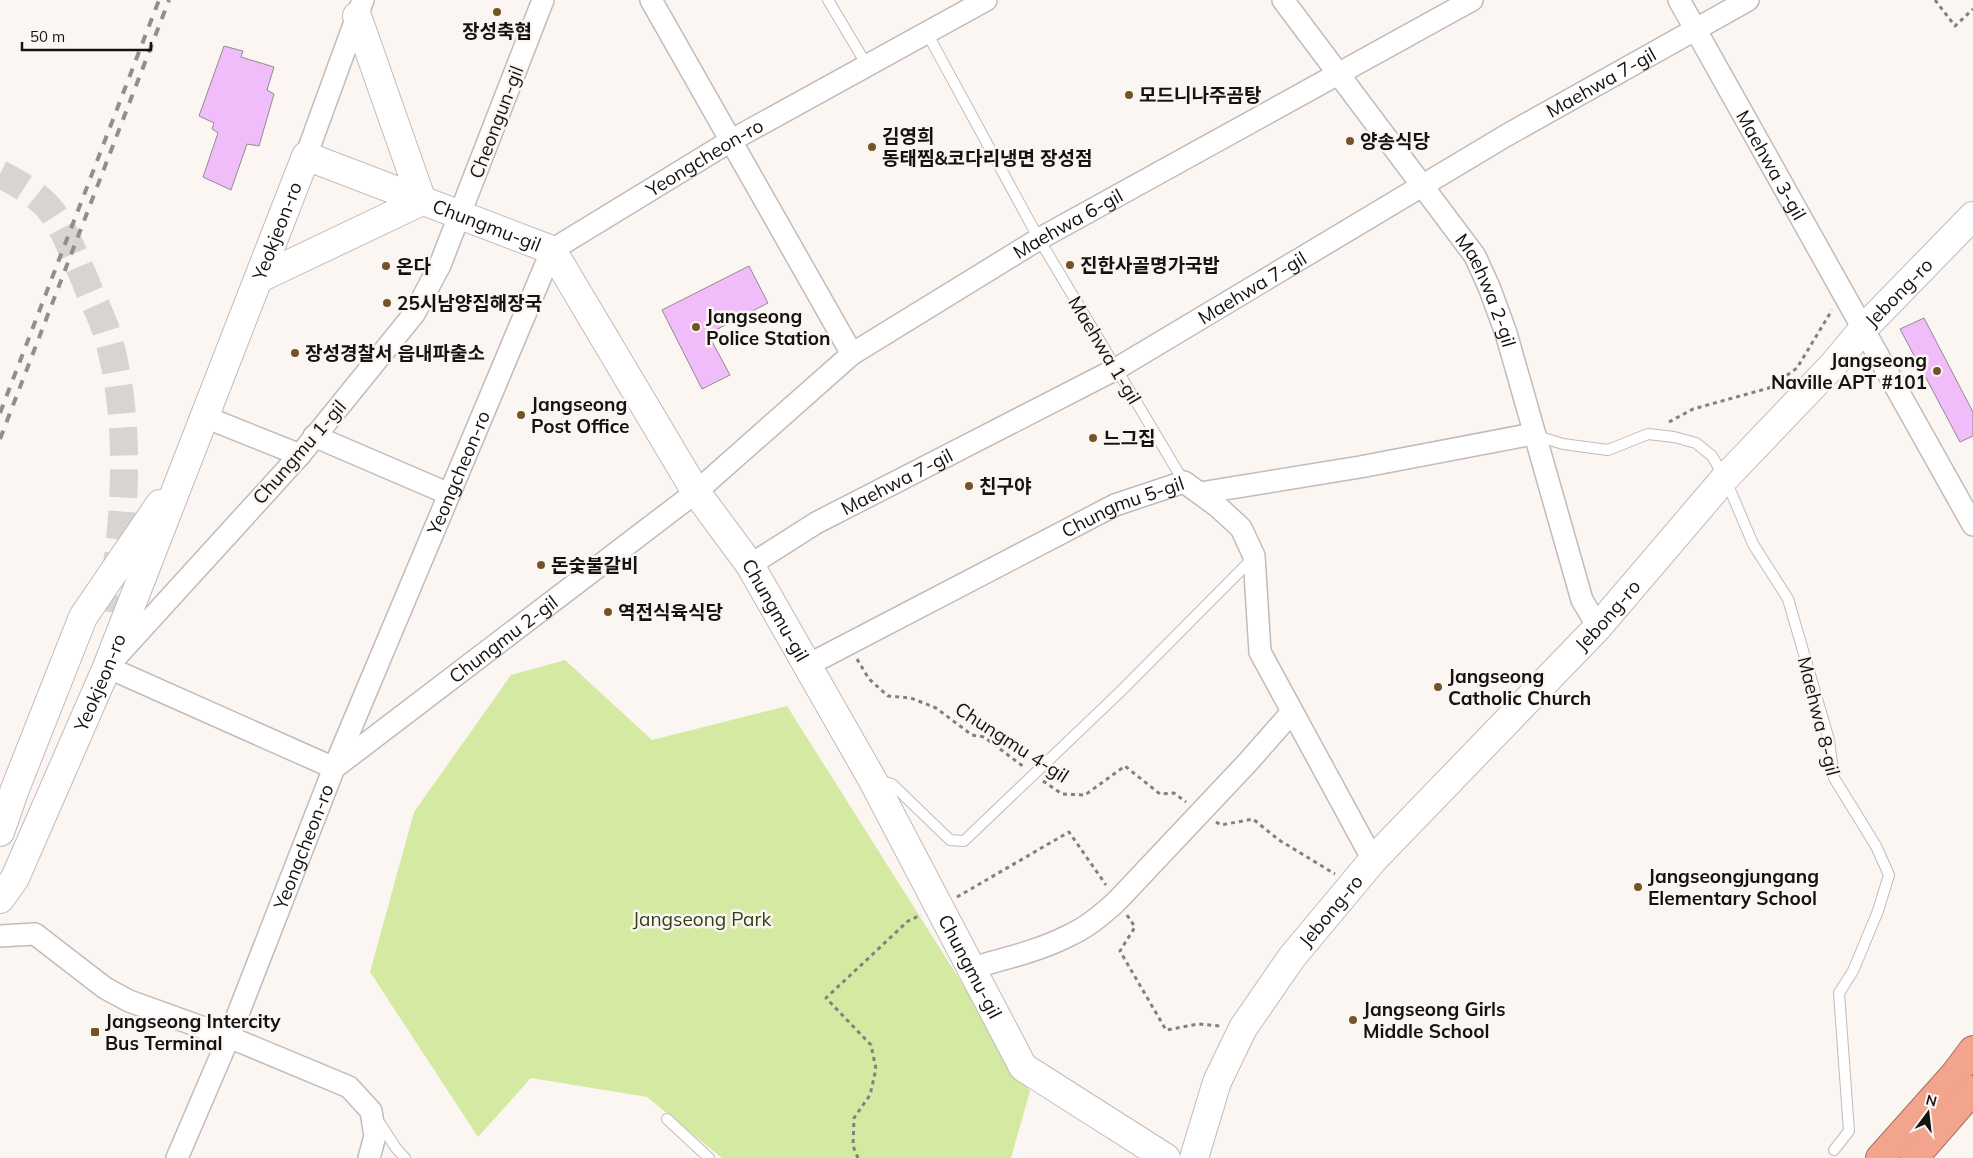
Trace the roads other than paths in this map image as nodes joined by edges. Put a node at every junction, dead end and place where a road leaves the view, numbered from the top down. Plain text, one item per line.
1 (543, 0) edge
2 (651, 0) edge
3 (828, 0) edge
4 (986, 0) edge
5 (1282, 0) edge
6 (1472, 0) edge
7 (1679, 0) edge
8 (1748, 0) edge
9 (360, 8) edge
10 (1695, 29) junction
11 (927, 33) junction
12 (868, 67) junction
13 (1336, 74) junction
14 (732, 140) junction
15 (306, 156) junction
16 (1423, 186) junction
17 (422, 201) junction
18 (460, 215) junction
19 (1973, 216) edge
20 (1040, 239) junction
21 (552, 250) junction
22 (260, 278) junction
23 (1863, 329) junction
24 (852, 354) junction
25 (1116, 369) junction
26 (205, 418) junction
27 (1533, 434) junction
28 (314, 436) junction
29 (300, 455) junction
30 (189, 461) junction
31 (1725, 478) junction
32 (1192, 488) junction
33 (696, 492) junction
34 (449, 494) junction
35 (1973, 525) edge
36 (1254, 556) junction
37 (750, 565) junction
38 (110, 612) tunnel mouth
39 (1598, 627) junction
40 (806, 666) junction
41 (107, 667) junction
42 (1292, 712) junction
43 (334, 768) junction
44 (872, 779) junction
45 (0, 832) edge
46 (1373, 860) junction
47 (0, 874) edge
48 (0, 899) edge
49 (0, 936) edge
50 (971, 968) junction
51 (229, 1037) junction
52 (1973, 1050) edge
53 (1973, 1090) edge
54 (371, 1111) junction
55 (667, 1120) dead end
56 (1834, 1150) dead end
57 (177, 1158) edge
58 (369, 1158) edge
59 (405, 1158) edge
60 (709, 1158) edge
61 (1166, 1158) edge
62 (1194, 1158) edge
63 (1880, 1158) edge
64 (1914, 1158) edge

1 - 18 street, Cheongun-gil
2 - 14 street
3 - 12 lane
4 - 11 street, Yeongcheon-ro
5 - 13 street, Maehwa 2-gil
6 - 13 street, Maehwa 6-gil
7 - 10 street, Maehwa 3-gil
8 - 10 street, Maehwa 7-gil
9 - 15 street, Yeokjeon-ro
9 - 17 street
10 - 16 street, Maehwa 7-gil
10 - 23 street, Maehwa 3-gil
11 - 12 street, Yeongcheon-ro
11 - 20 lane, Maehwa 1-gil
12 - 14 street, Yeongcheon-ro
13 - 16 street, Maehwa 2-gil
13 - 20 street, Maehwa 6-gil
14 - 21 street, Yeongcheon-ro
14 - 24 street
15 - 17 street, Chungmu-gil
15 - 22 street, Yeokjeon-ro
16 - 25 street, Maehwa 7-gil
16 - 27 street, Maehwa 2-gil
17 - 18 street, Chungmu-gil
17 - 22 street
18 - 21 street, Chungmu-gil
18 - 28 street, Chungmu 1-gil
19 - 23 street, Jebong-ro
20 - 24 street, Maehwa 6-gil
20 - 25 lane, Maehwa 1-gil
21 - 33 street, Chungmu-gil
21 - 34 street, Yeongcheon-ro
22 - 26 street, Yeokjeon-ro
23 - 31 street, Jebong-ro
23 - 35 street, Maehwa 3-gil
24 - 33 street, Maehwa 6-gil
25 - 32 lane, Maehwa 1-gil
25 - 37 street, Maehwa 7-gil
26 - 29 street
26 - 30 street, Yeokjeon-ro
27 - 31 lane
27 - 32 street
27 - 39 street, Maehwa 2-gil
28 - 29 street, Chungmu 1-gil
28 - 34 street
29 - 41 street, Chungmu 1-gil
30 - 41 street, Yeokjeon-ro
30 - 45 street, Yeokjeon-ro
31 - 39 street, Jebong-ro
31 - 56 lane, Maehwa 8-gil
32 - 36 street, Chungmu 5-gil
32 - 40 street, Chungmu 5-gil
33 - 37 street, Chungmu-gil
33 - 43 street, Chungmu 2-gil
34 - 43 street, Yeongcheon-ro
36 - 42 street, Chungmu 5-gil
36 - 44 lane
37 - 40 street, Chungmu-gil
38 - 47 street
39 - 46 street, Jebong-ro
40 - 44 street, Chungmu-gil
41 - 43 street
41 - 48 street, Yeokjeon-ro
42 - 46 street, Chungmu 5-gil
42 - 50 street
43 - 51 street, Yeongcheon-ro
44 - 50 street, Chungmu-gil
46 - 62 street, Jebong-ro
49 - 51 street
50 - 61 street, Chungmu-gil
51 - 54 street
51 - 57 street, Yeongcheon-ro
52 - 63 highway
53 - 64 highway
54 - 58 street
54 - 59 lane
55 - 60 lane

